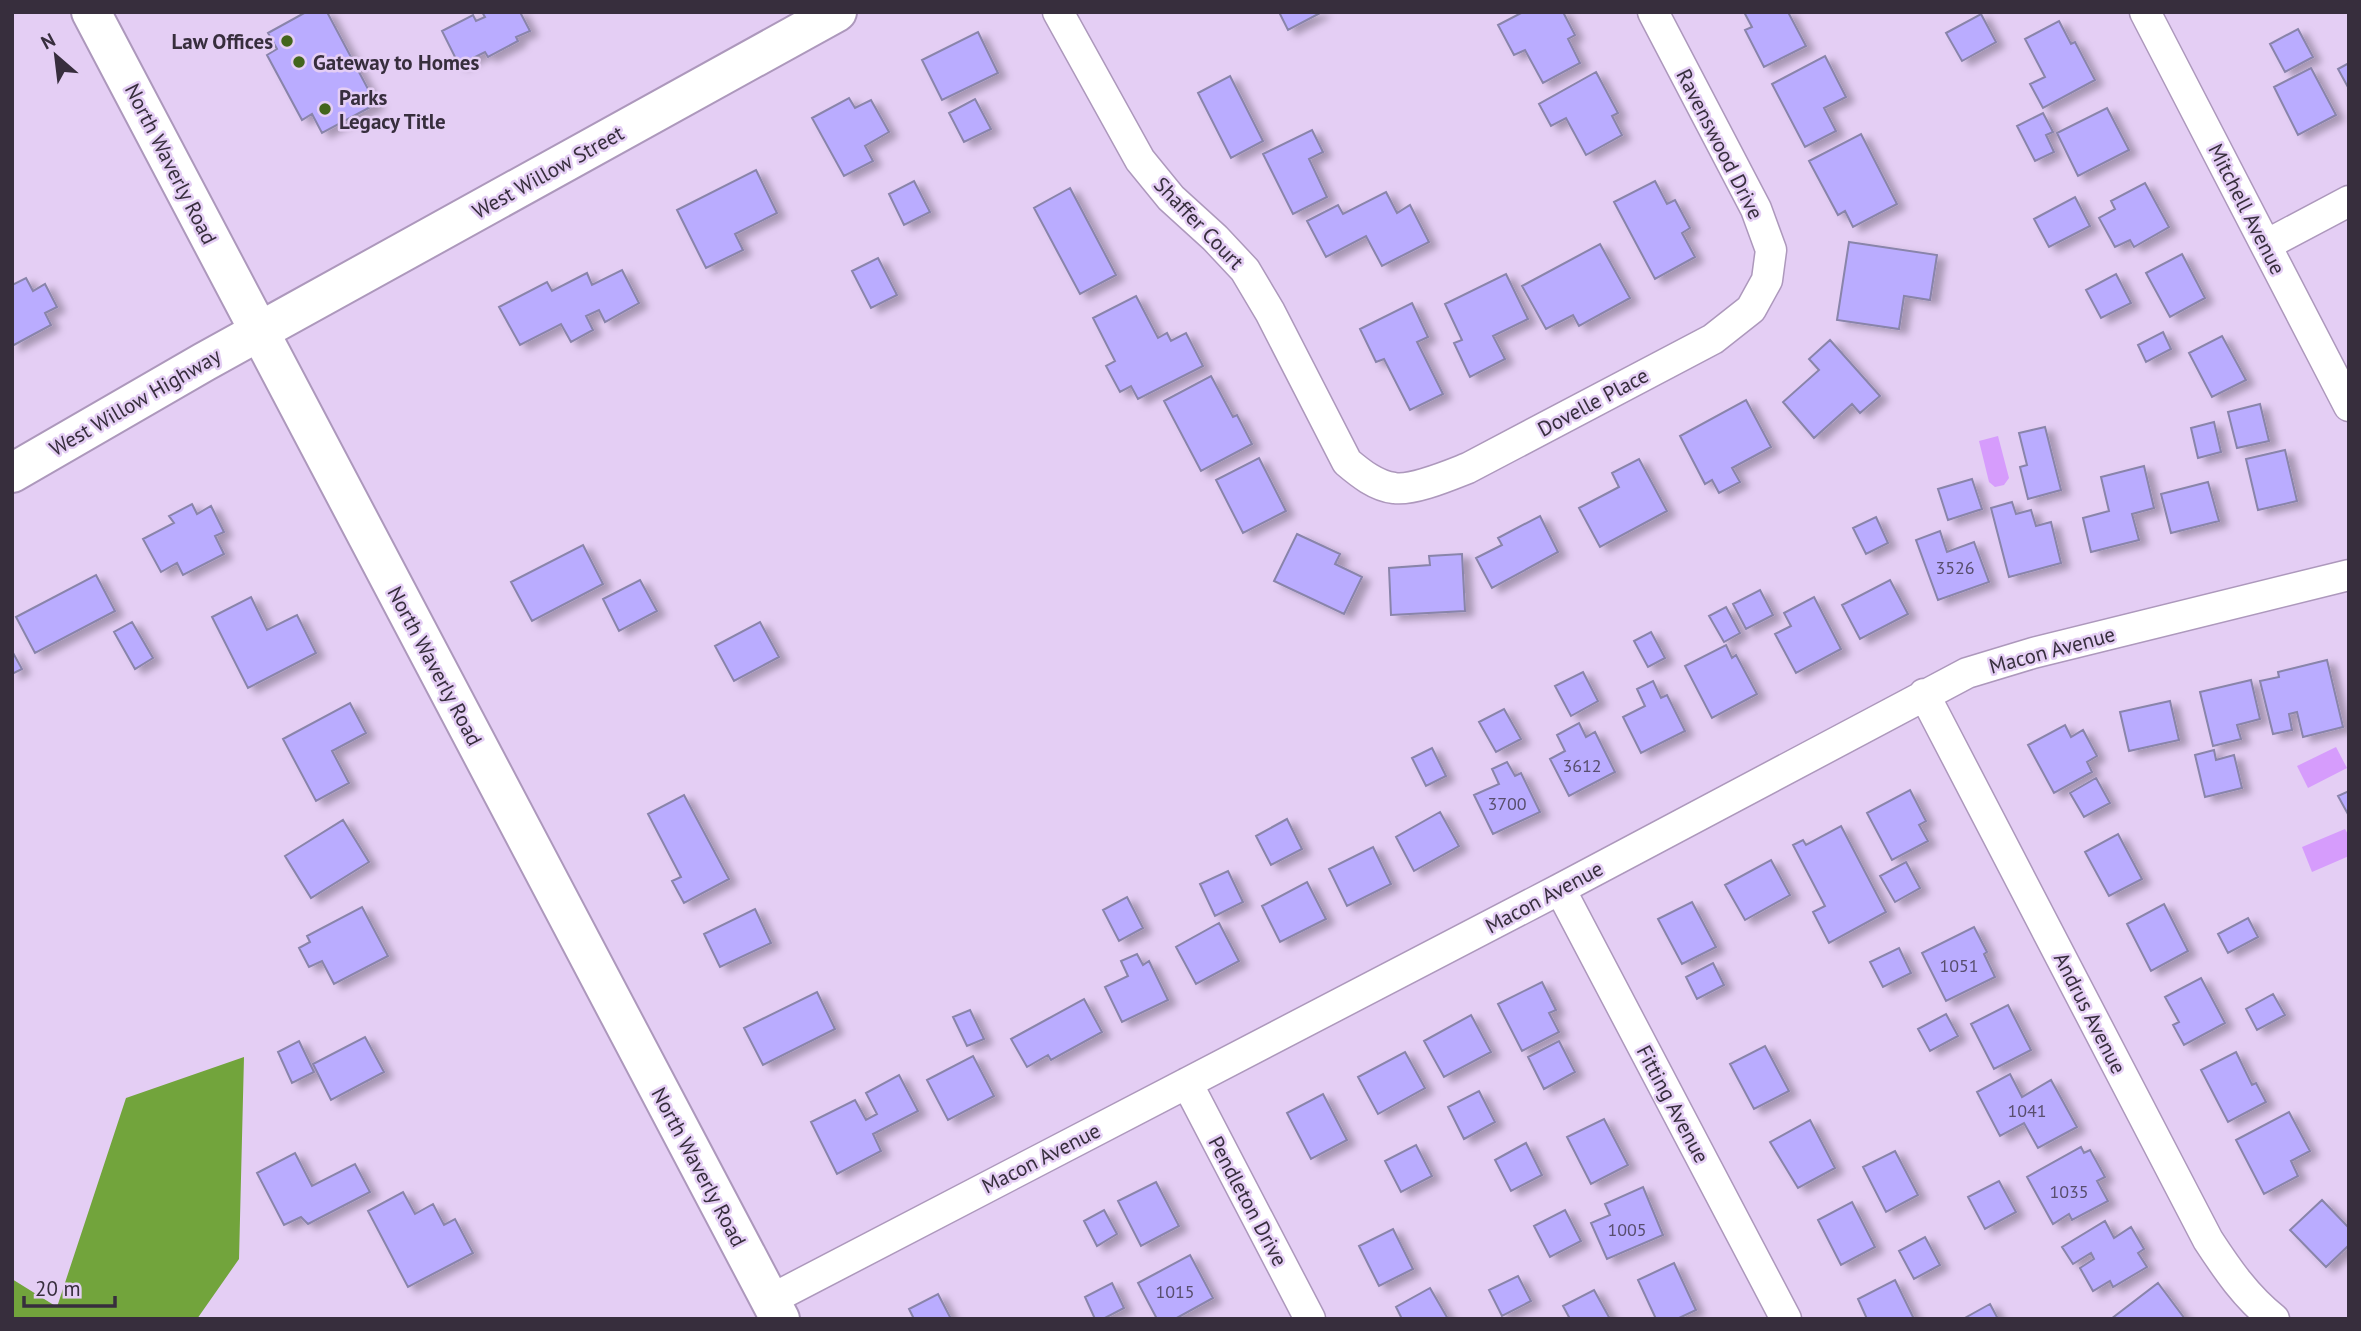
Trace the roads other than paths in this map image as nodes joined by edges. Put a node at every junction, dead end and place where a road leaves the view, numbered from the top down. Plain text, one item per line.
1 (91, 12) edge
2 (836, 12) edge
3 (1058, 12) edge
4 (1653, 12) edge
5 (2145, 12) edge
6 (2349, 201) edge
7 (2266, 245) junction
8 (1768, 280) joint
9 (259, 332) junction
10 (2349, 406) edge
11 (12, 473) edge
12 (1395, 489) joint
13 (2349, 575) edge
14 (1924, 694) junction
15 (1560, 889) junction
16 (1187, 1083) junction
17 (775, 1309) edge
18 (1310, 1319) edge
19 (1786, 1319) edge
20 (2274, 1319) edge

1 - 9 main road, North Waverly Road
2 - 9 main road, West Willow Street
3 - 12 street, Shaffer Court
4 - 8 street, Ravenswood Drive
5 - 7 street, Mitchell Avenue
6 - 7 street
7 - 10 street, Mitchell Avenue
8 - 12 street, Dovelle Place
9 - 11 main road, West Willow Highway
9 - 17 main road, North Waverly Road
13 - 14 street, Macon Avenue
14 - 15 street, Macon Avenue
14 - 20 street, Andrus Avenue
15 - 16 street, Macon Avenue
15 - 19 street, Fitting Avenue
16 - 17 street, Macon Avenue
16 - 18 street, Pendleton Drive

